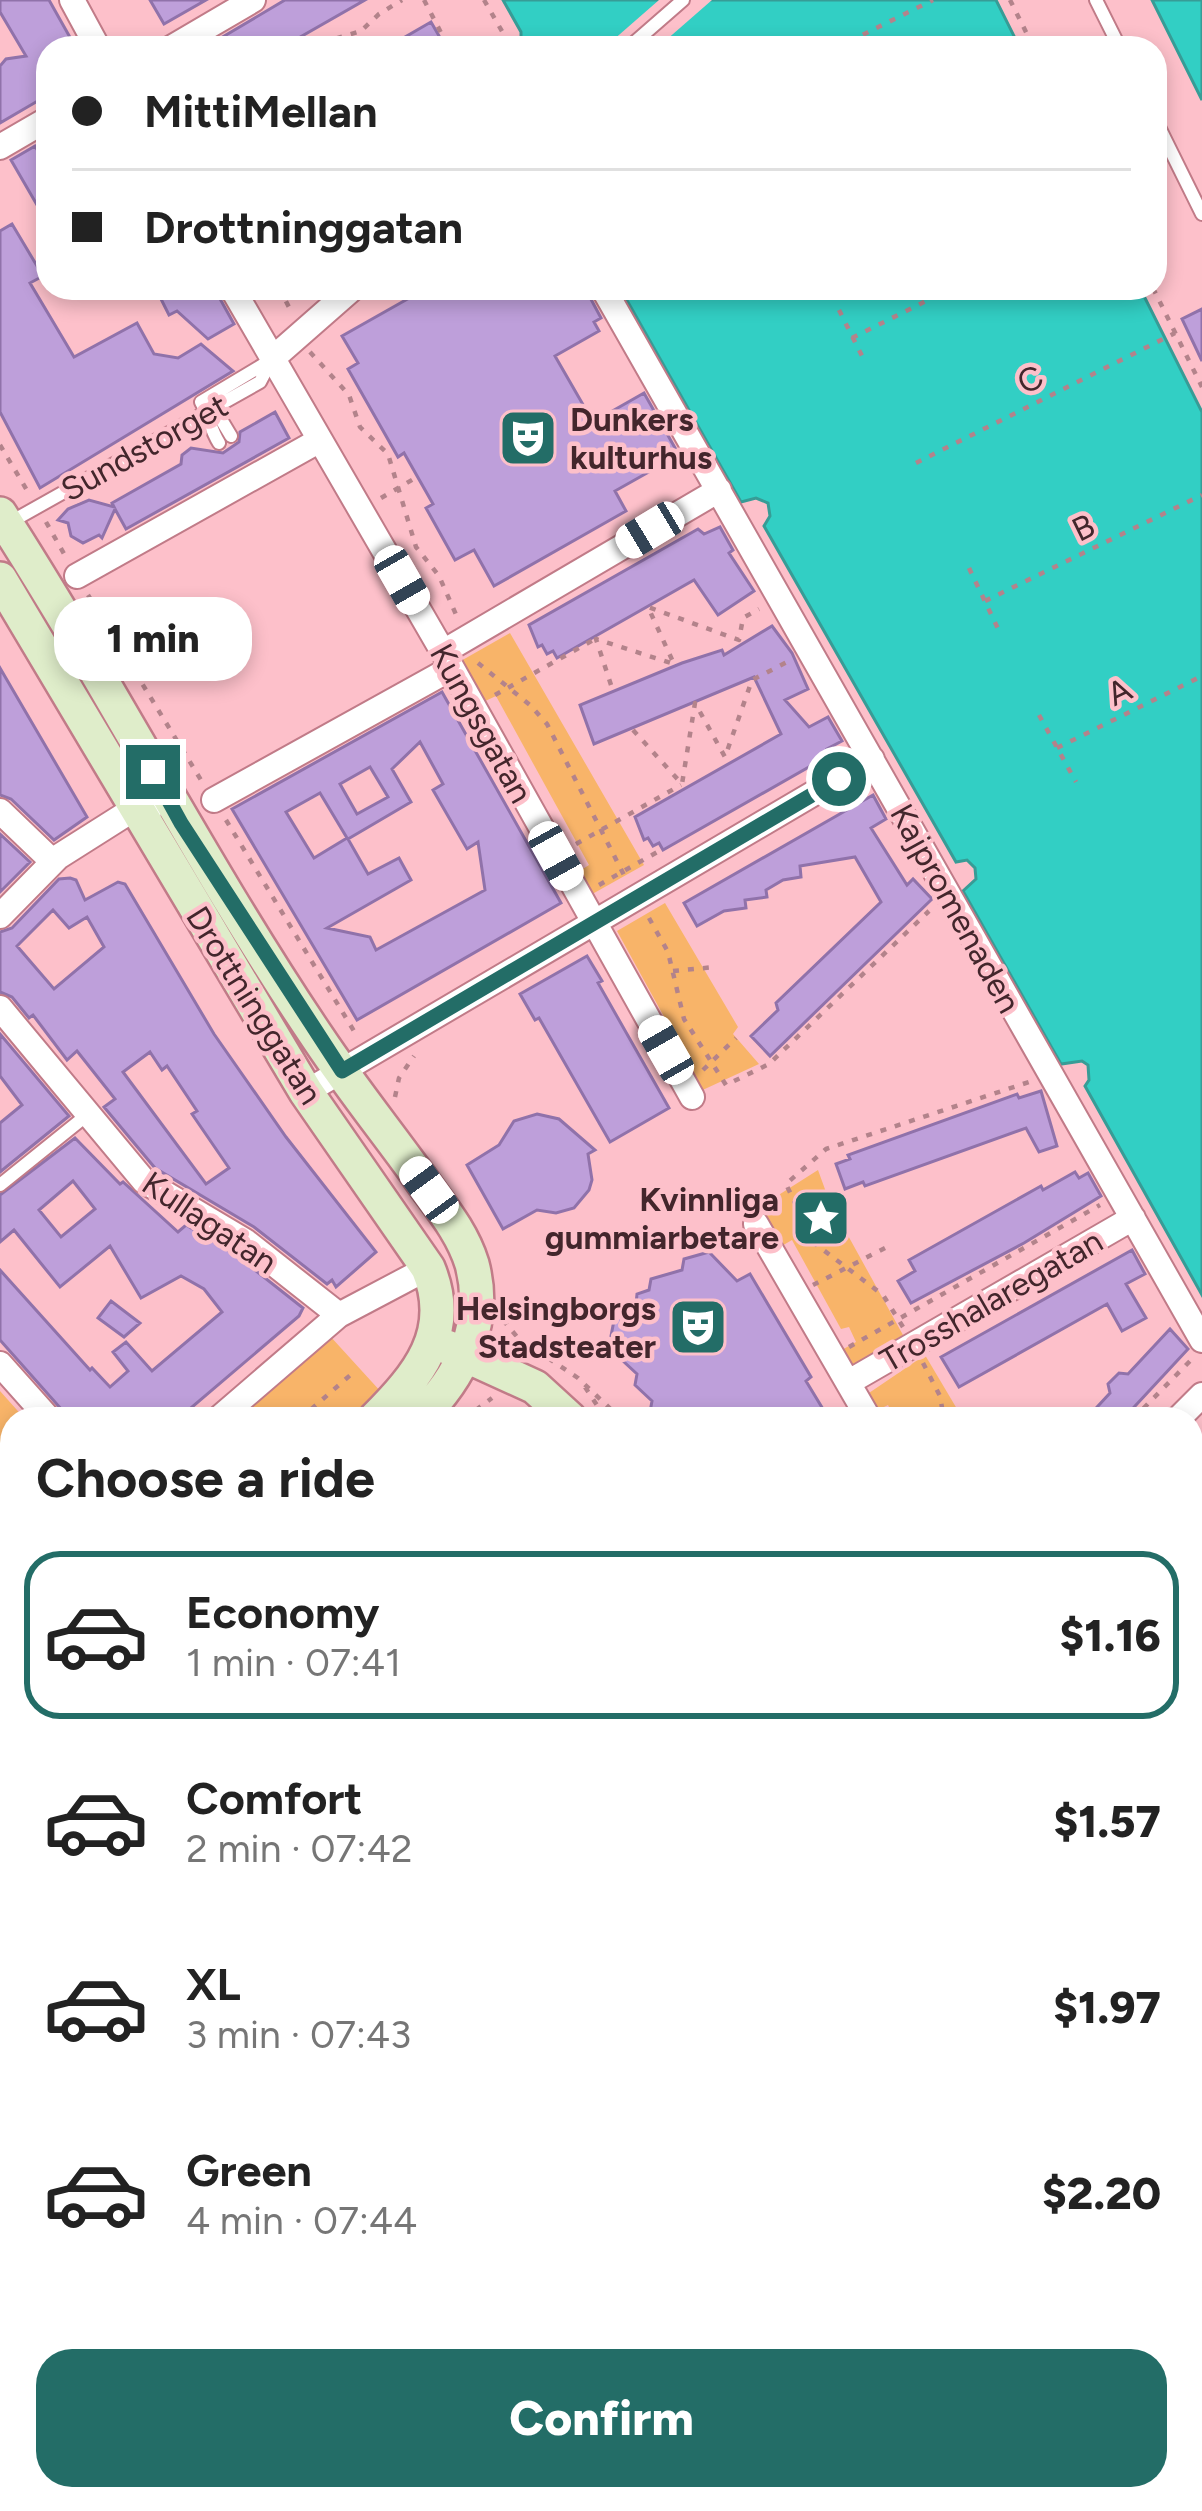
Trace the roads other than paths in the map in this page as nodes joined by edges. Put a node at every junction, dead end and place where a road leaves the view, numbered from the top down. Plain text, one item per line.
1 (72, 0) edge
2 (254, 0) edge
3 (683, 0) edge
4 (1096, 0) edge
5 (92, 36) edge
6 (192, 36) edge
7 (642, 36) edge
8 (1114, 36) edge
9 (36, 126) edge
10 (1167, 143) edge
11 (0, 147) edge
12 (1202, 214) edge
13 (239, 300) edge
14 (339, 300) edge
15 (610, 300) edge
16 (272, 359) junction
17 (207, 413) junction
18 (225, 440) dead end
19 (320, 440) junction
20 (719, 490) junction
21 (3, 519) edge
22 (77, 576) road end
23 (0, 579) edge
24 (452, 654) junction
25 (872, 759) junction
26 (214, 800) road end
27 (137, 807) junction
28 (0, 811) edge
29 (181, 823) junction
30 (58, 857) junction
31 (0, 916) edge
32 (592, 922) junction
33 (0, 1007) edge
34 (342, 1071) junction
35 (306, 1092) junction
36 (689, 1092) road end
37 (87, 1115) junction
38 (0, 1185) edge
39 (1132, 1218) junction
40 (756, 1225) dead end
41 (428, 1268) junction
42 (339, 1315) junction
43 (1202, 1340) edge
44 (434, 1341) junction
45 (466, 1355) junction
46 (0, 1364) edge
47 (849, 1382) junction
48 (38, 1407) edge
49 (232, 1407) edge
50 (386, 1407) edge
51 (429, 1407) edge
52 (557, 1407) edge
53 (863, 1407) edge

1 - 5 street
2 - 6 street
3 - 7 lane
4 - 8 lane
9 - 11 street
10 - 12 lane
13 - 16 street, Kungsgatan
14 - 16 street
15 - 20 street, Kajpromenaden
16 - 17 lane, Sundstorget
16 - 19 street, Kungsgatan
17 - 18 lane
17 - 21 lane, Sundstorget
19 - 22 street
19 - 24 street, Kungsgatan
20 - 24 street
20 - 25 street, Kajpromenaden
21 - 29 main road, Drottninggatan
23 - 27 main road, Drottninggatan
24 - 26 street
24 - 32 street, Kungsgatan
25 - 32 street
25 - 39 street, Kajpromenaden
27 - 29 street
27 - 30 street
27 - 35 main road, Drottninggatan
28 - 30 street
29 - 34 main road, Drottninggatan
30 - 31 street
32 - 34 street
32 - 36 street, Kungsgatan
33 - 37 street, Kullagatan
34 - 35 street
34 - 45 main road, Drottninggatan
35 - 41 main road, Drottninggatan
37 - 38 lane
37 - 42 street, Kullagatan
39 - 43 street, Kajpromenaden
39 - 47 street, Trosshalaregatan
40 - 47 street
41 - 42 street
41 - 44 main road, Drottninggatan
42 - 49 street
44 - 45 main road
44 - 50 main road
45 - 51 main road
45 - 52 main road
46 - 48 street
47 - 53 street

